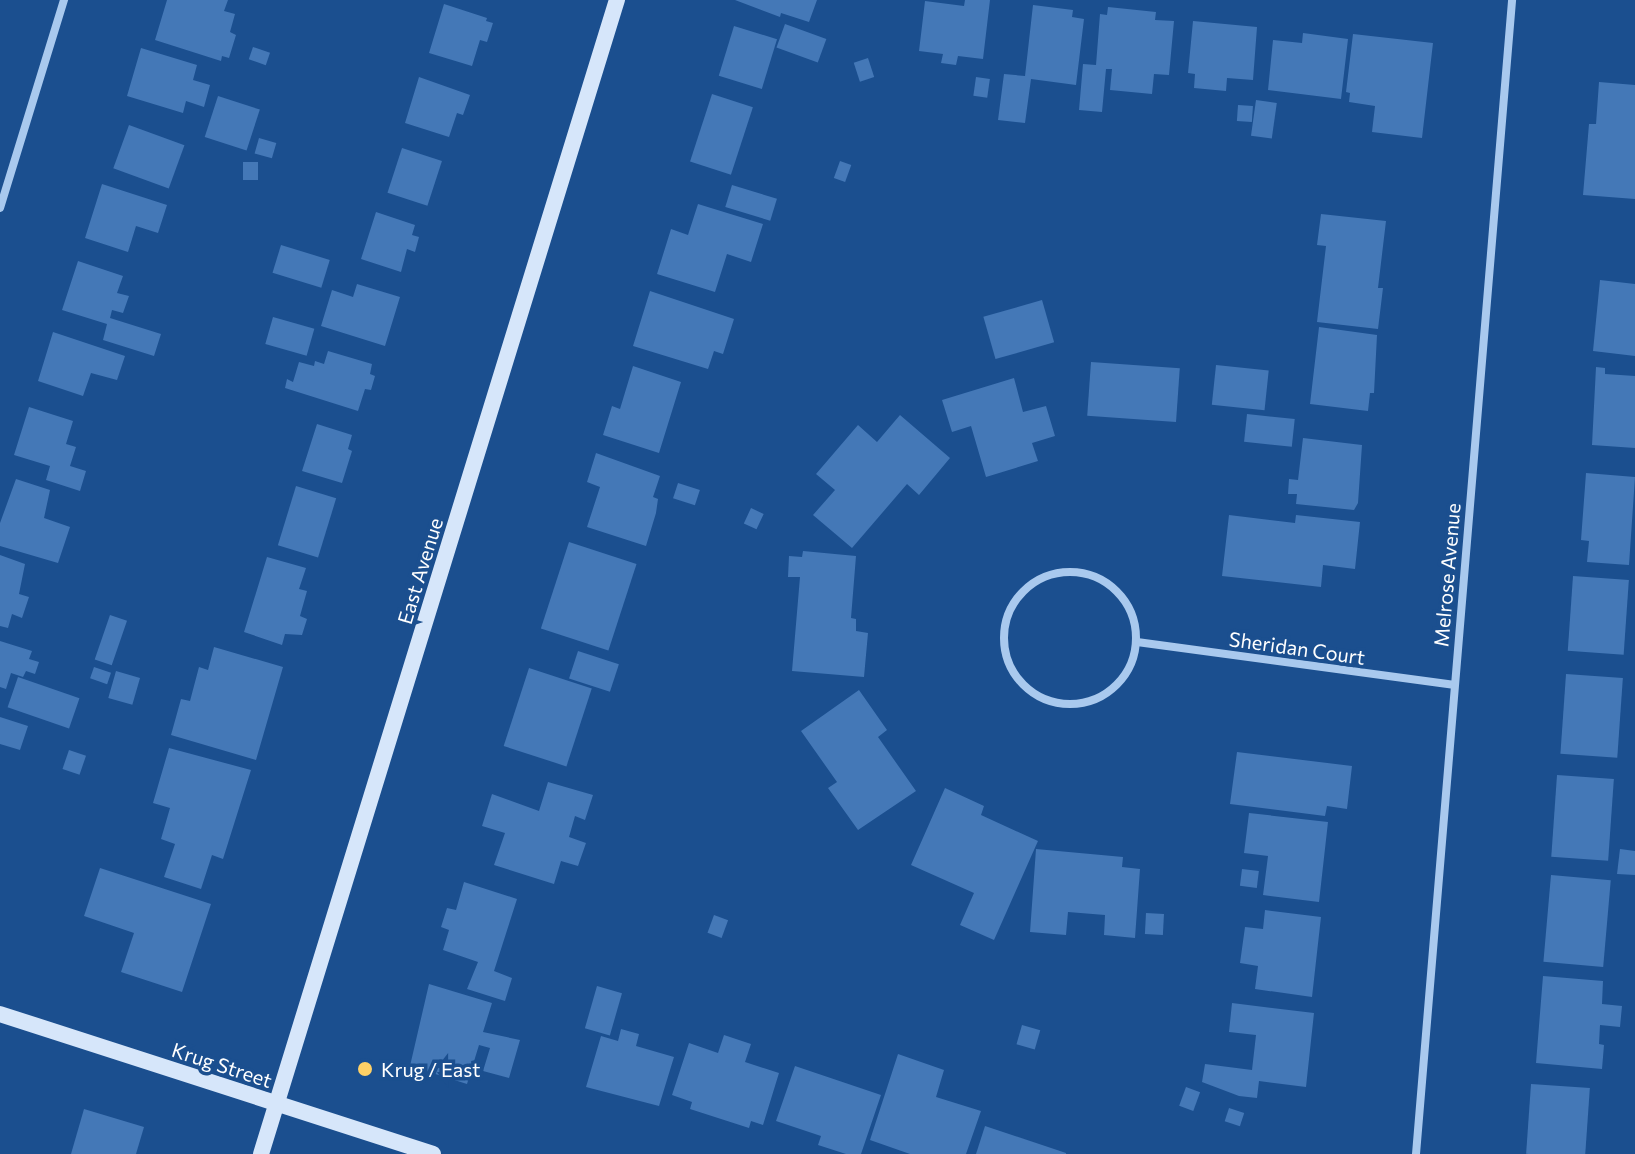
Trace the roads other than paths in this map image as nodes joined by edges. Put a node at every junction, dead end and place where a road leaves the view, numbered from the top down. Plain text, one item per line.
1 (64, 0) edge
2 (617, 0) edge
3 (1512, 0) edge
4 (0, 208) edge
5 (1137, 642) junction
6 (1453, 685) junction
7 (0, 1014) edge
8 (277, 1104) junction
9 (261, 1154) edge
10 (433, 1154) edge
11 (1416, 1154) edge

1 - 4 street
2 - 8 street, East Avenue
3 - 6 street, Melrose Avenue
5 - 5 street
5 - 6 street, Sheridan Court
6 - 11 street, Melrose Avenue
7 - 8 street, Krug Street
8 - 9 street, East Avenue
8 - 10 street, Krug Street

